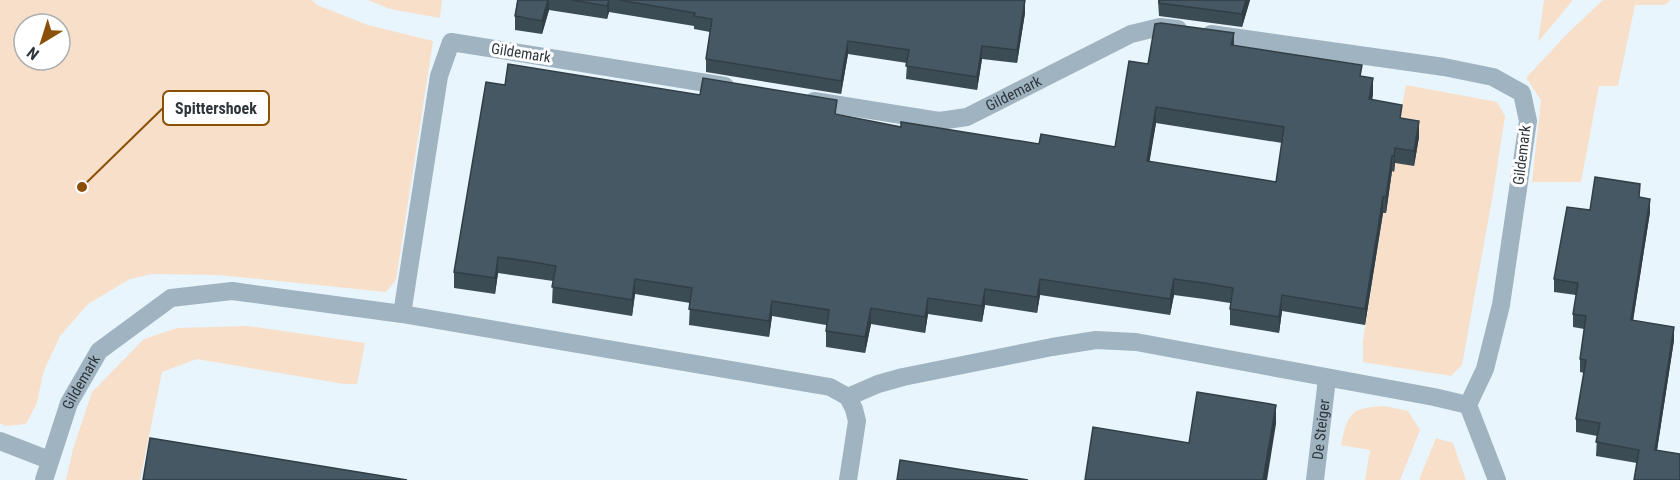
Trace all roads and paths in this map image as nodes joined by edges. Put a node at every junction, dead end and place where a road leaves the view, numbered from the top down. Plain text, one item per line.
1 (742, 89) edge
2 (800, 99) edge
3 (402, 314) junction
4 (1327, 379) junction
5 (848, 397) junction
6 (1468, 405) junction
7 (0, 441) edge
8 (49, 460) junction
9 (44, 480) edge
10 (848, 480) edge
11 (1315, 480) edge
12 (1497, 480) edge

1 - 3 street, Gildemark
2 - 6 street, Gildemark
3 - 5 street, Gildemark
3 - 8 street, Gildemark
4 - 5 street
4 - 6 street
4 - 11 street, De Steiger
5 - 10 street
6 - 12 street
7 - 8 street
8 - 9 street, Gildemark

